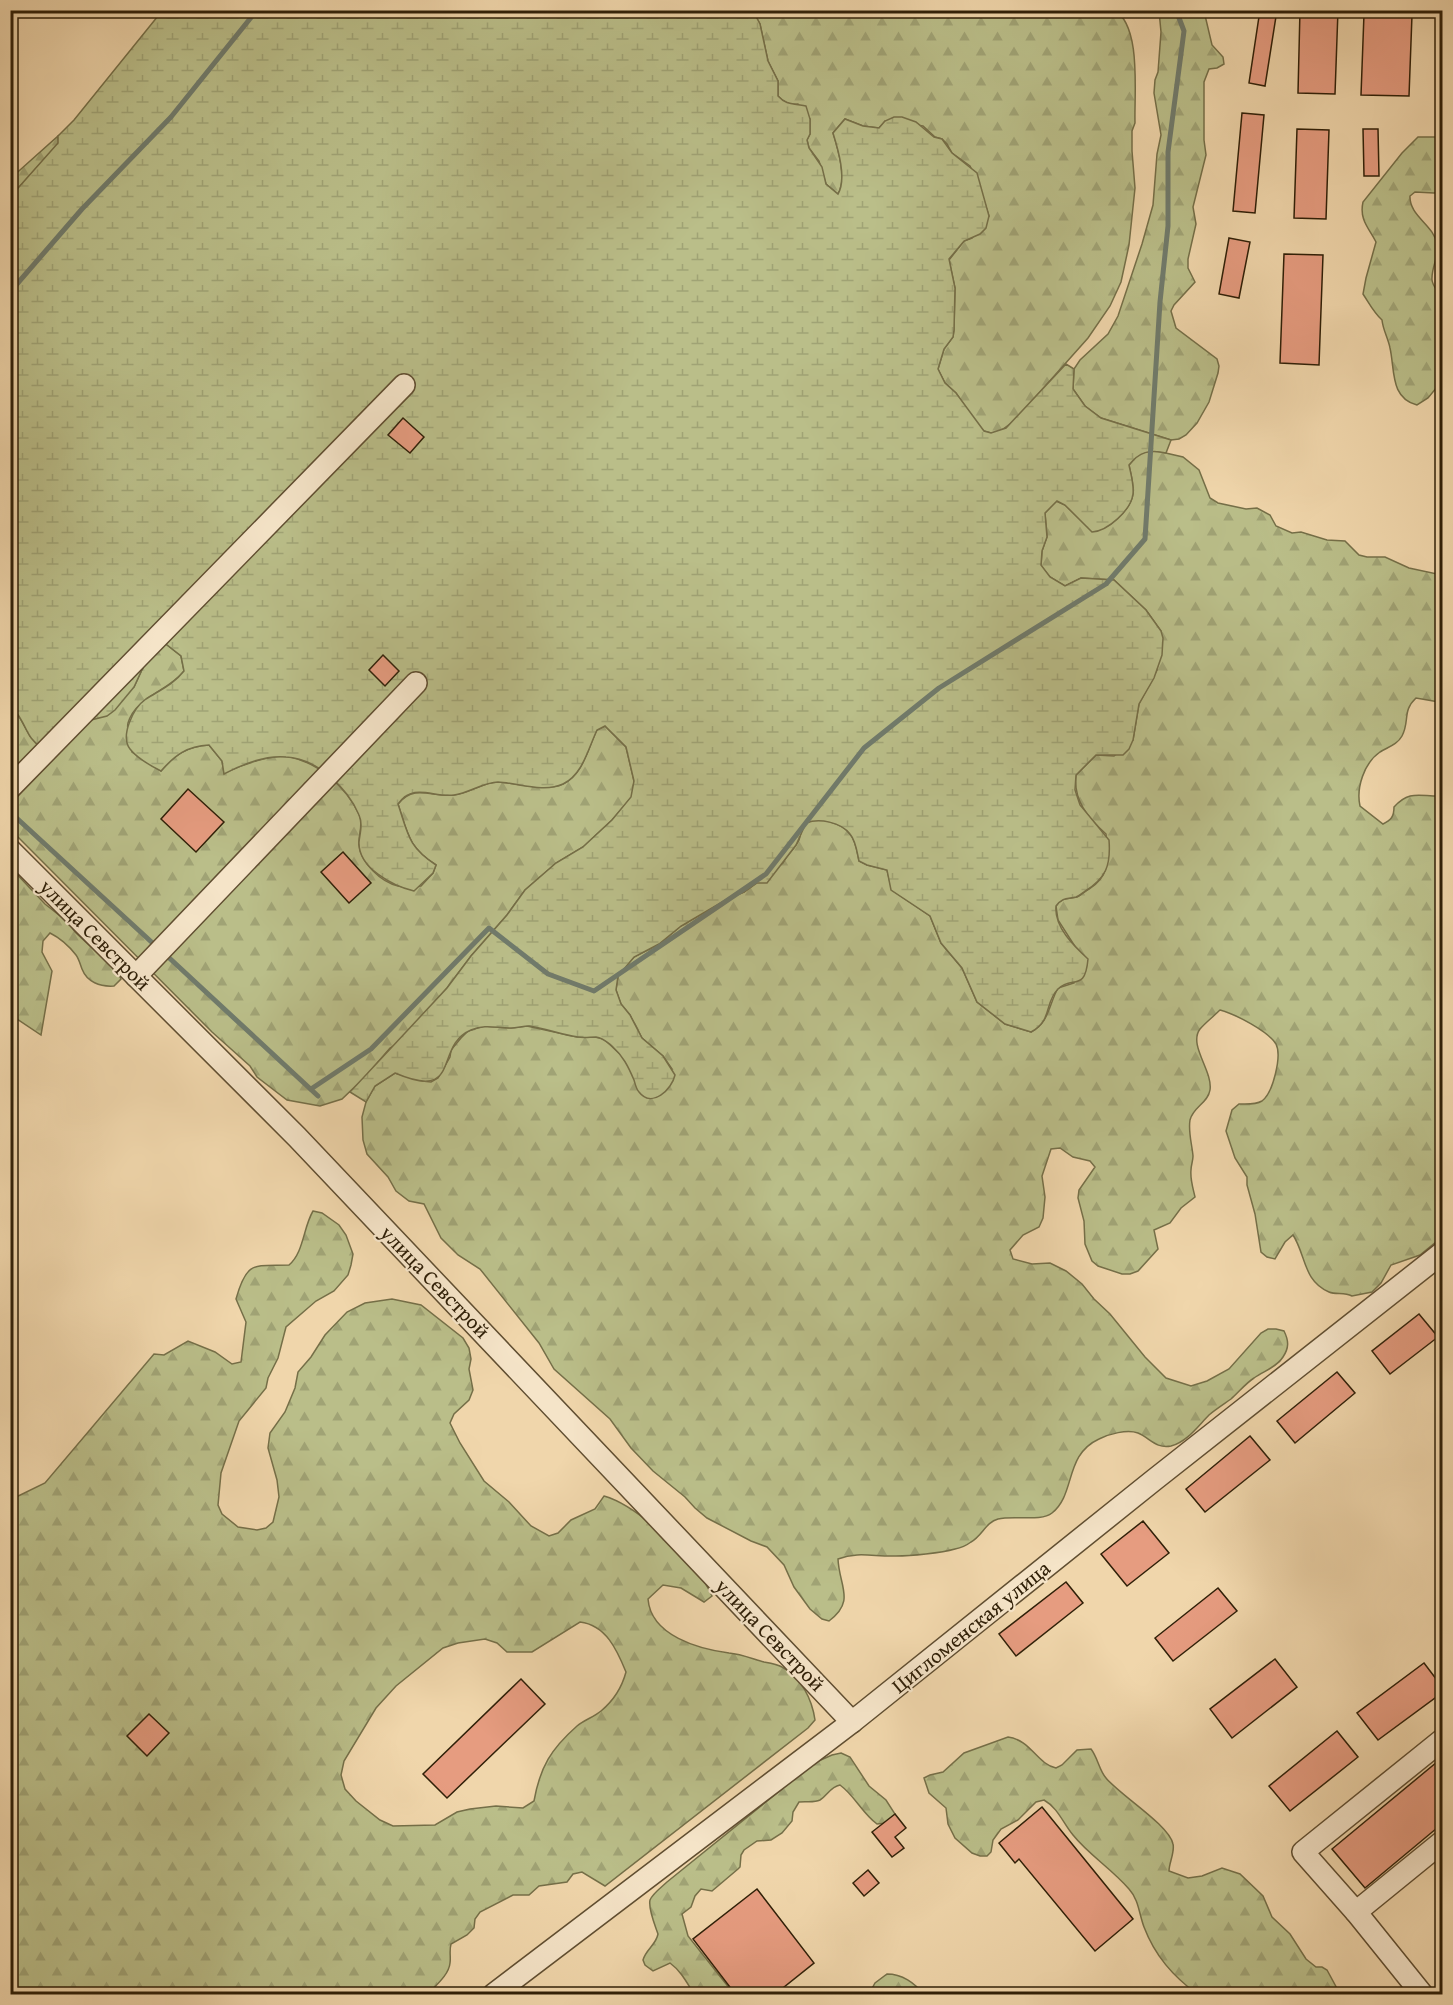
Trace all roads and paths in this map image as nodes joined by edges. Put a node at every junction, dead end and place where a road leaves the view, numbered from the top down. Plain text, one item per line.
1 (404, 385) dead end
2 (416, 683) dead end
3 (10, 788) edge
4 (10, 850) edge
5 (136, 976) junction
6 (1443, 1253) edge
7 (852, 1722) junction
8 (1443, 1740) edge
9 (1443, 1842) edge
10 (1356, 1912) junction
11 (494, 1995) edge
12 (1422, 1995) edge

1 - 3 street
2 - 5 street
4 - 5 street, улица Севстрой
5 - 7 street, улица Севстрой
6 - 7 street, Цигломенская улица
7 - 11 street, Цигломенская улица
8 - 10 street
9 - 10 street
10 - 12 street

